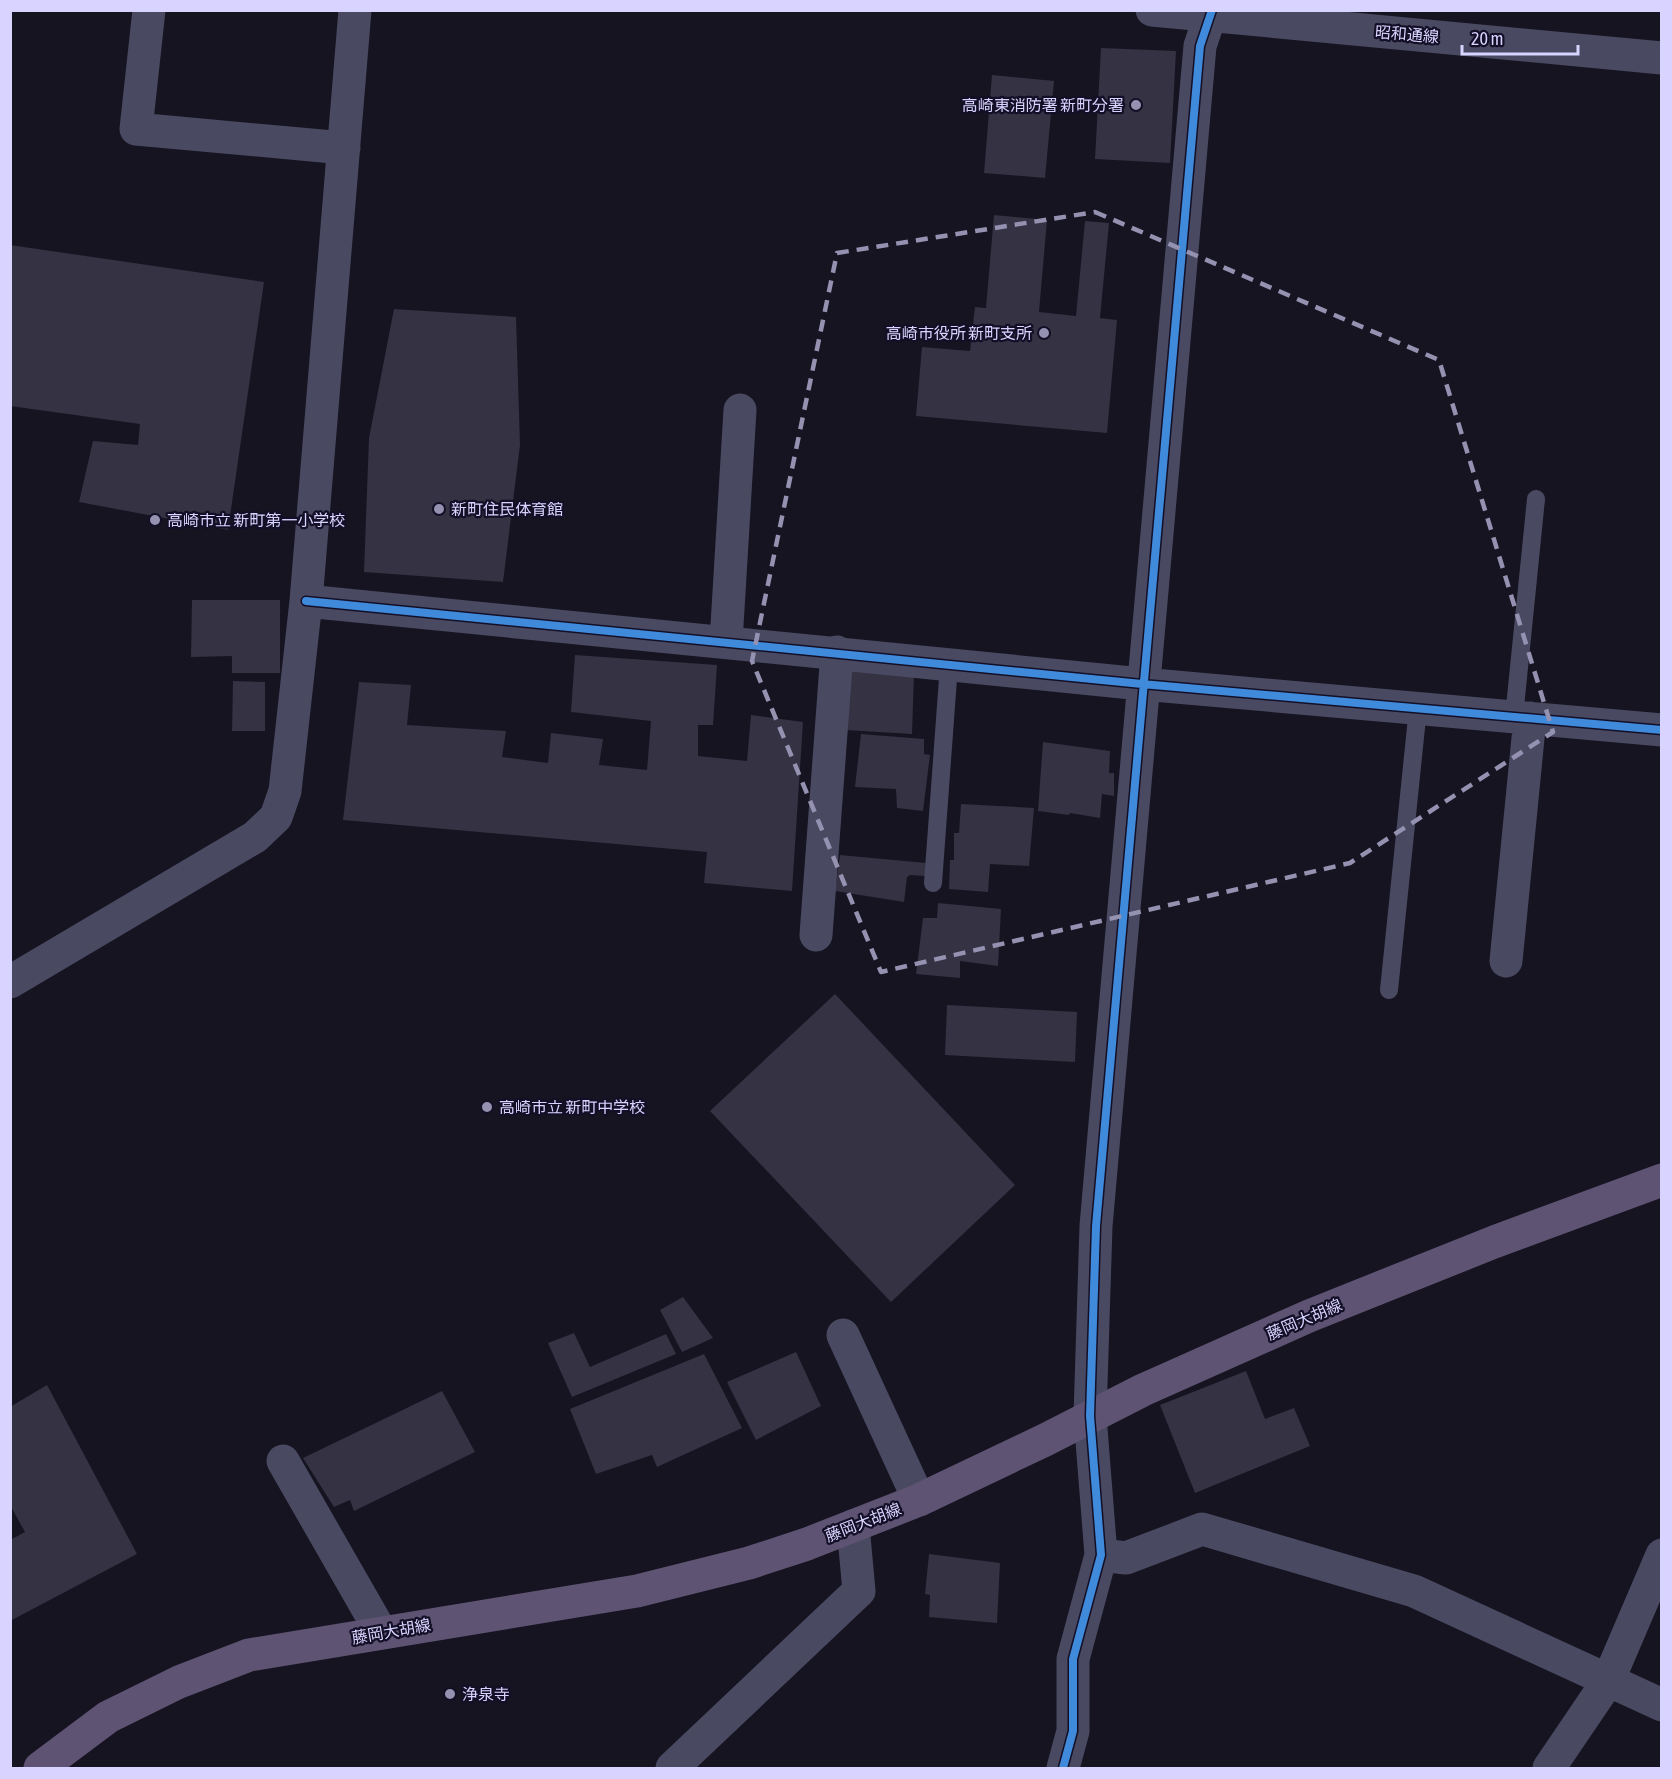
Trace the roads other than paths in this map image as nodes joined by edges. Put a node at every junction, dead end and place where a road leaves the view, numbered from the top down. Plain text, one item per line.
1 (149, 10) edge
2 (355, 10) edge
3 (1152, 10) edge
4 (1211, 13) edge
5 (1662, 58) edge
6 (344, 148) junction
7 (740, 410) dead end
8 (1536, 499) dead end
9 (306, 601) junction
10 (726, 642) junction
11 (837, 652) junction
12 (949, 665) junction
13 (1142, 684) junction
14 (1418, 708) junction
15 (1522, 717) junction
16 (1662, 729) edge
17 (933, 883) dead end
18 (816, 935) dead end
19 (1506, 961) dead end
20 (10, 982) edge
21 (1389, 990) dead end
22 (1662, 1180) edge
23 (843, 1335) dead end
24 (1090, 1416) junction
25 (283, 1461) dead end
26 (919, 1500) junction
27 (854, 1526) junction
28 (1101, 1555) junction
29 (1662, 1555) edge
30 (381, 1632) junction
31 (1608, 1681) junction
32 (1662, 1705) edge
33 (40, 1768) edge
34 (672, 1768) edge
35 (1063, 1768) edge
36 (1549, 1768) edge

1 - 6 street
2 - 6 street
3 - 4 street, 昭和通線
4 - 5 street, 昭和通線
4 - 13 street
6 - 9 street
7 - 10 street
8 - 15 lane
9 - 10 street
9 - 20 street
10 - 11 street
11 - 12 street
11 - 18 street
12 - 13 street
12 - 17 lane
13 - 14 street
13 - 24 street
14 - 15 street
14 - 21 lane
15 - 16 street
15 - 19 street
22 - 24 main road, 藤岡大胡線
23 - 26 street
24 - 26 main road, 藤岡大胡線
24 - 28 street
25 - 30 street
26 - 27 main road, 藤岡大胡線
27 - 30 main road, 藤岡大胡線
27 - 34 street
28 - 31 street
28 - 35 street
29 - 31 street
30 - 33 main road, 藤岡大胡線
31 - 32 street
31 - 36 street

